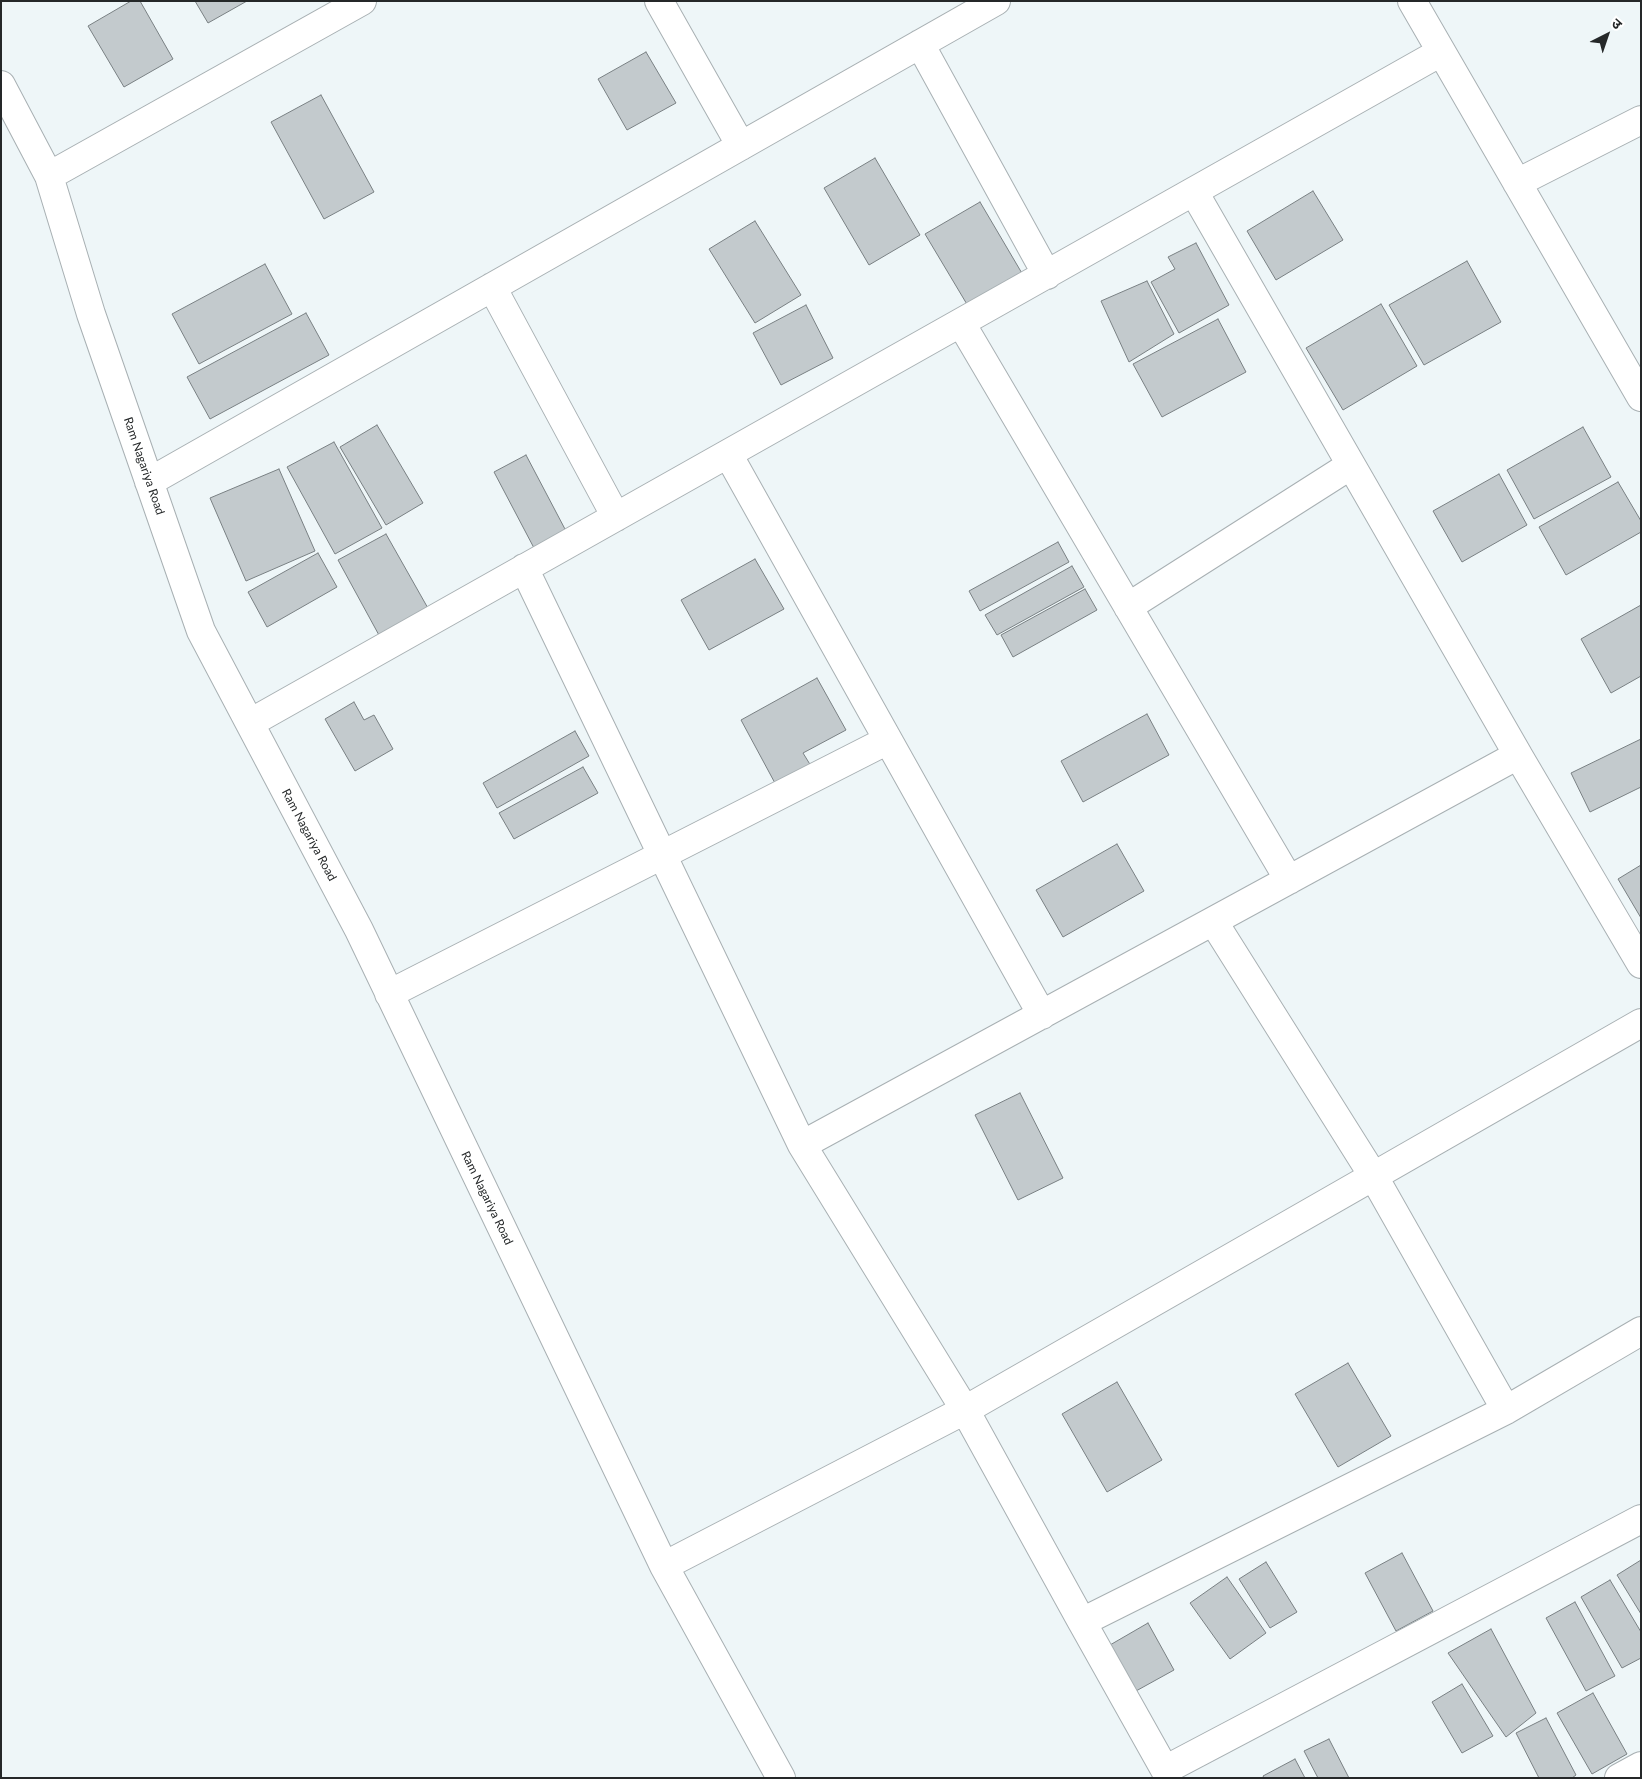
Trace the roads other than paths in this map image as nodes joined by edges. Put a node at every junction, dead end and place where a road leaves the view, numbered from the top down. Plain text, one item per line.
1 (362, 1) edge
2 (659, 1) edge
3 (996, 1) edge
4 (1412, 1) edge
5 (920, 44) junction
6 (1441, 52) junction
7 (1, 85) edge
8 (1641, 120) edge
9 (741, 146) junction
10 (49, 176) junction
11 (1517, 183) junction
12 (1194, 192) junction
13 (1047, 275) junction
14 (492, 288) junction
15 (961, 323) junction
16 (1641, 397) edge
17 (728, 454) junction
18 (1351, 465) junction
19 (149, 482) junction
20 (616, 517) junction
21 (524, 568) junction
22 (1128, 607) junction
23 (250, 723) junction
24 (888, 740) junction
25 (1518, 754) junction
26 (663, 856) junction
27 (1289, 880) junction
28 (1213, 921) junction
29 (1641, 964) edge
30 (389, 994) junction
31 (1042, 1015) junction
32 (1641, 1023) edge
33 (802, 1145) junction
34 (1374, 1177) junction
35 (1641, 1331) edge
36 (965, 1410) junction
37 (1506, 1410) junction
38 (1641, 1519) edge
39 (664, 1566) junction
40 (1082, 1622) junction
41 (1641, 1766) edge
42 (1168, 1774) edge
43 (782, 1778) edge
44 (1619, 1778) edge

1 - 10 street
2 - 9 street
3 - 5 street
4 - 6 street
5 - 9 street
5 - 13 street
6 - 11 street
6 - 12 street
7 - 10 street, Ram Nagariya Road
8 - 11 street
9 - 14 street
10 - 19 street, Ram Nagariya Road
11 - 16 street
12 - 13 street
12 - 18 street
13 - 15 street
14 - 19 street
14 - 20 street
15 - 17 street
15 - 22 street
17 - 20 street
17 - 24 street
18 - 22 street
18 - 25 street
19 - 23 street, Ram Nagariya Road
20 - 21 street
21 - 23 street
21 - 26 street
22 - 27 street
23 - 30 street, Ram Nagariya Road
24 - 26 street
24 - 31 street
25 - 27 street
25 - 29 street
26 - 30 street
26 - 33 street
27 - 28 street
28 - 31 street
28 - 34 street
30 - 39 street, Ram Nagariya Road
31 - 33 street
32 - 34 street
33 - 36 street
34 - 36 street
34 - 37 street
35 - 37 street
36 - 39 street
36 - 40 street
37 - 40 street
38 - 42 street
39 - 43 street, Ram Nagariya Road
40 - 42 street
41 - 44 street

